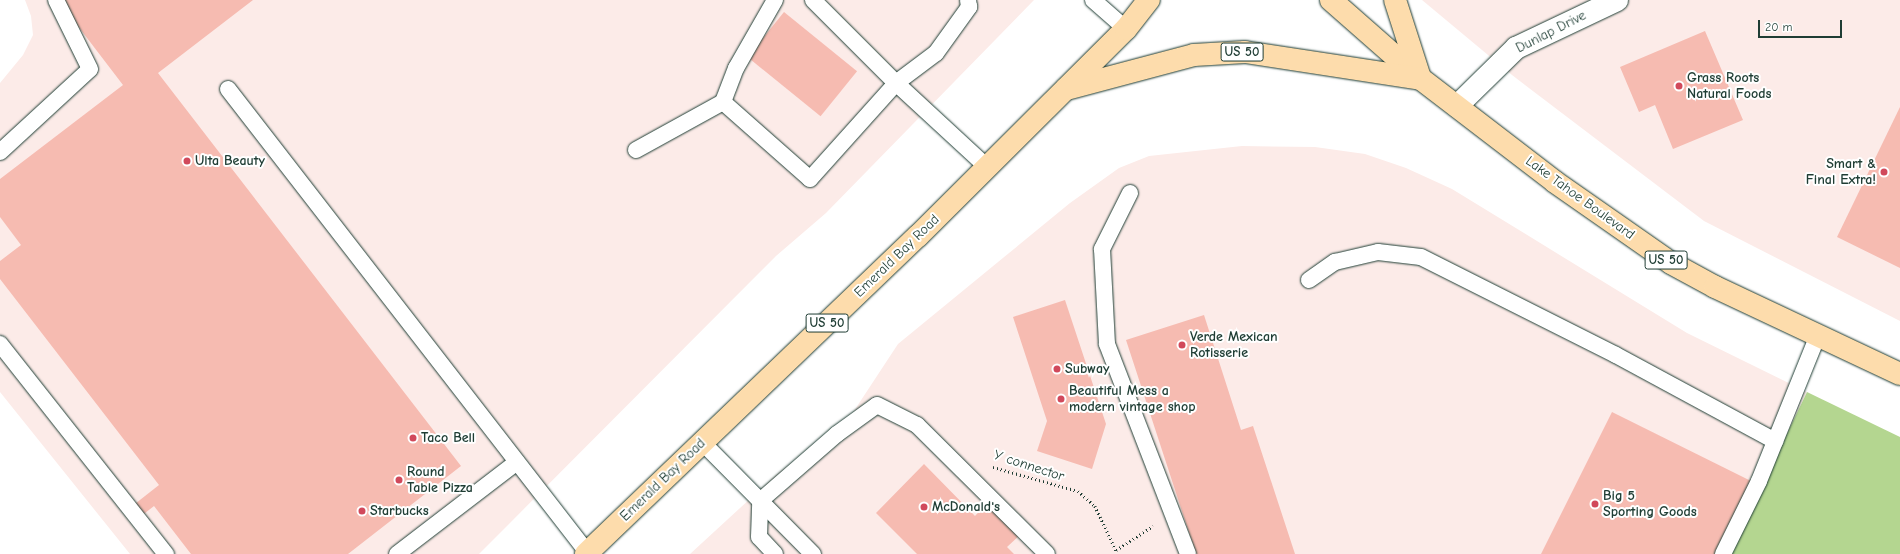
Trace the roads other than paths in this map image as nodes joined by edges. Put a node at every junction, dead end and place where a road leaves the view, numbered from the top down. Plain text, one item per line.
1 (56, 0) edge
2 (775, 0) edge
3 (813, 0) edge
4 (968, 0) edge
5 (1093, 0) edge
6 (1149, 0) edge
7 (1331, 0) edge
8 (1395, 0) edge
9 (1617, 0) edge
10 (1126, 29) junction
11 (1421, 79) junction
12 (896, 83) junction
13 (228, 89) dead end
14 (1065, 90) junction
15 (723, 102) junction
16 (1457, 106) junction
17 (636, 150) dead end
18 (0, 152) edge
19 (988, 168) junction
20 (1130, 193) dead end
21 (1309, 280) dead end
22 (1818, 335) junction
23 (0, 344) edge
24 (1900, 374) edge
25 (1775, 441) junction
26 (702, 442) junction
27 (517, 462) junction
28 (760, 501) junction
29 (586, 553) edge
30 (166, 554) edge
31 (397, 554) edge
32 (775, 554) edge
33 (813, 554) edge
34 (1047, 554) edge
35 (1188, 554) edge
36 (1723, 554) edge

1 - 18 lane
2 - 15 lane
3 - 12 lane
4 - 12 lane
5 - 10 lane
6 - 10 highway, Emerald Bay Road / US 50
7 - 11 highway, Lake Tahoe Boulevard / US 50
8 - 11 highway
9 - 16 street, Dunlap Drive
10 - 14 highway, Emerald Bay Road / US 50
11 - 14 highway, US 50
11 - 16 highway, Lake Tahoe Boulevard / US 50
12 - 15 lane
12 - 19 lane
13 - 27 lane
14 - 19 highway, Emerald Bay Road / US 50
15 - 17 lane
16 - 22 highway, Lake Tahoe Boulevard / US 50
19 - 26 highway, Emerald Bay Road / US 50
20 - 35 lane
21 - 25 lane
22 - 24 highway, Lake Tahoe Boulevard / US 50
22 - 25 lane
23 - 30 lane
25 - 36 lane
26 - 28 lane
26 - 29 highway, Emerald Bay Road / US 50
27 - 29 lane
27 - 31 lane
28 - 32 lane
28 - 33 lane
28 - 34 lane

